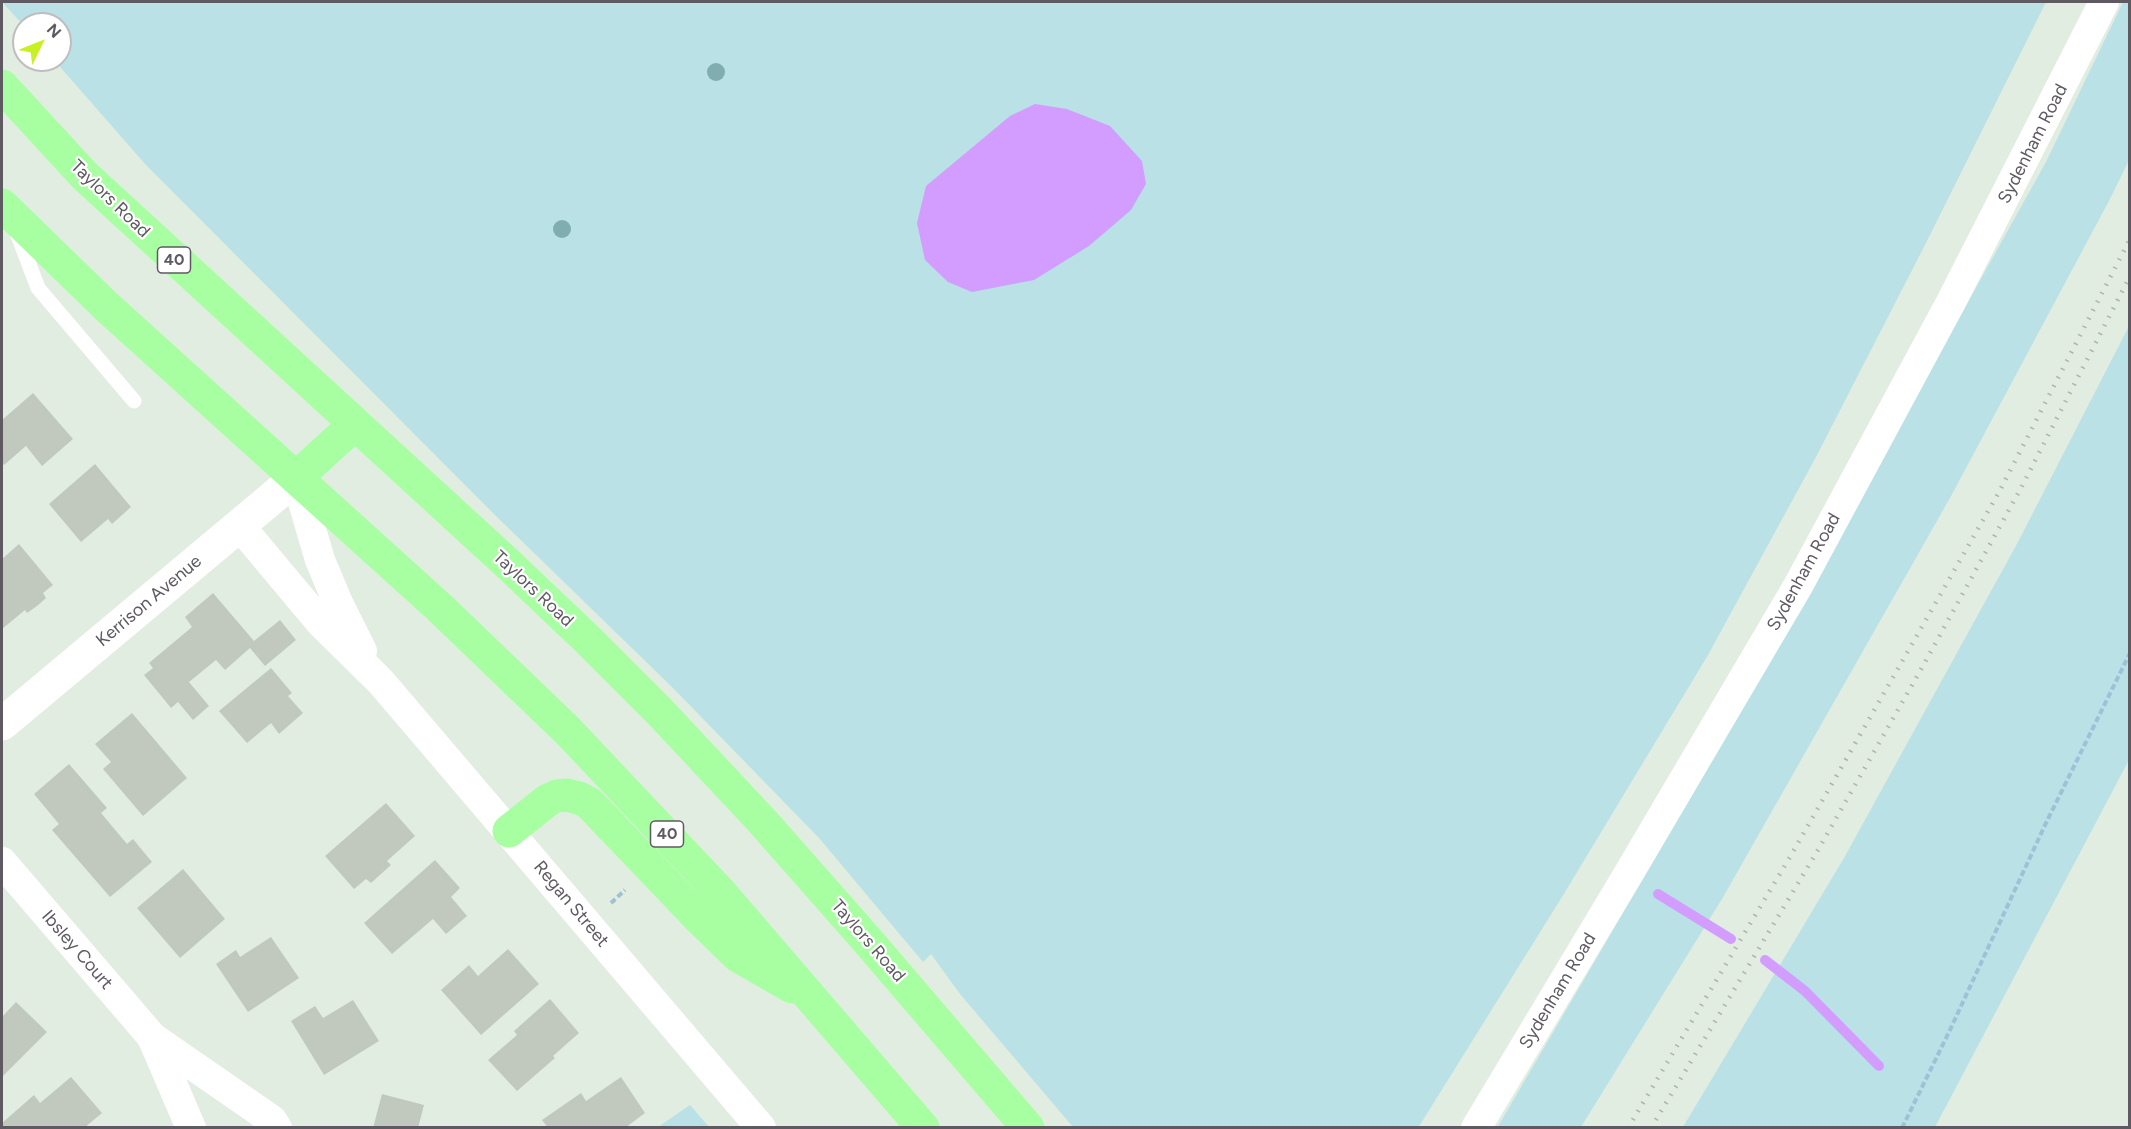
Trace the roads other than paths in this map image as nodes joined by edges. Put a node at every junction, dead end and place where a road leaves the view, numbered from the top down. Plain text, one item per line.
1 (2104, 2) edge
2 (2, 86) edge
3 (4, 209) edge
4 (134, 401) dead end
5 (355, 424) junction
6 (296, 478) junction
7 (238, 525) junction
8 (381, 682) junction
9 (2, 724) edge
10 (509, 831) junction
11 (2, 862) edge
12 (815, 1000) junction
13 (152, 1037) junction
14 (191, 1128) edge
15 (277, 1128) edge
16 (761, 1128) edge
17 (923, 1128) edge
18 (1028, 1128) edge
19 (1476, 1128) edge

1 - 19 street, Sydenham Road
2 - 5 main road, Taylors Road / 40
3 - 4 lane
3 - 6 main road, 40
5 - 6 main road
5 - 18 main road, Taylors Road / 40
6 - 7 street, Kerrison Avenue
6 - 8 street, Regan Street
6 - 12 main road, 40
7 - 8 street, Regan Street
7 - 9 street, Kerrison Avenue
8 - 10 street, Regan Street
10 - 12 main road
10 - 16 street, Regan Street
11 - 13 street, Ibsley Court
12 - 17 main road, 40
13 - 14 street, Ibsley Court
13 - 15 street, Ibsley Court

